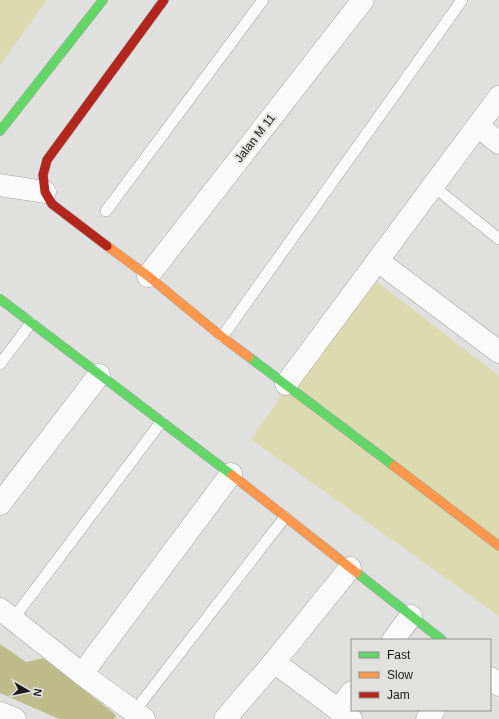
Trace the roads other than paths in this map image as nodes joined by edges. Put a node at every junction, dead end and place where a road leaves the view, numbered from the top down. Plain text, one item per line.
1 (103, 0) edge
2 (164, 0) edge
3 (263, 0) edge
4 (363, 0) edge
5 (462, 0) edge
6 (499, 97) edge
7 (478, 126) junction
8 (0, 131) edge
9 (499, 143) edge
10 (0, 185) edge
11 (433, 186) junction
12 (45, 192) junction
13 (106, 211) dead end
14 (499, 239) edge
15 (378, 261) junction
16 (148, 276) junction
17 (0, 299) edge
18 (31, 323) junction
19 (222, 337) junction
20 (499, 352) edge
21 (0, 364) edge
22 (99, 375) junction
23 (286, 384) junction
24 (161, 422) junction
25 (231, 474) junction
26 (0, 504) edge
27 (285, 516) junction
28 (499, 546) edge
29 (350, 568) junction
30 (7, 614) edge
31 (411, 616) junction
32 (394, 639) edge
33 (441, 639) edge
34 (274, 662) junction
35 (82, 674) junction
36 (491, 679) edge
37 (499, 685) edge
38 (351, 695) edge
39 (0, 713) edge
40 (345, 714) edge
41 (139, 716) edge
42 (15, 719) edge
43 (225, 719) edge

1 - 8 street
2 - 12 street
3 - 13 lane
4 - 16 street, Jalan M 11
5 - 19 lane
6 - 7 street
7 - 9 street
7 - 11 street
10 - 12 street
11 - 14 lane
11 - 15 street
12 - 16 street
15 - 20 street
15 - 23 street
16 - 19 street
17 - 18 street
18 - 21 lane
18 - 22 street
19 - 23 street
22 - 24 street
22 - 26 street
23 - 28 street
24 - 25 street
24 - 30 lane
25 - 27 street
25 - 35 street
27 - 29 street
27 - 41 lane
29 - 31 street
29 - 34 street
30 - 35 street
31 - 32 street
31 - 33 street
34 - 40 street
34 - 43 street
35 - 41 street
36 - 37 street
38 - 40 street
39 - 42 street

